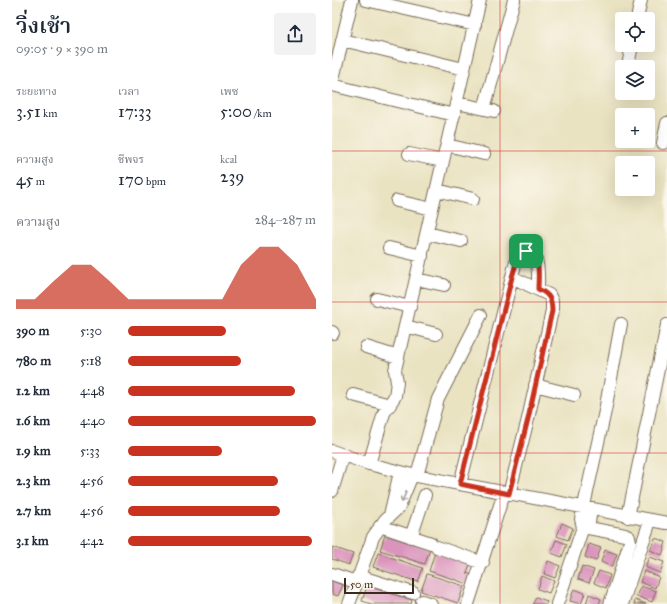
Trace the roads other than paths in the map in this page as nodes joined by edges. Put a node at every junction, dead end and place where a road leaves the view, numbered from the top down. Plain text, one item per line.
1 (352, 0) edge
2 (366, 0) edge
3 (480, 0) edge
4 (514, 0) edge
5 (641, 0) edge
6 (638, 12) edge
7 (474, 25) junction
8 (342, 40) junction
9 (464, 69) junction
10 (332, 84) edge
11 (455, 109) junction
12 (667, 123) edge
13 (663, 143) dead end
14 (447, 145) junction
15 (408, 154) dead end
16 (484, 154) dead end
17 (443, 162) junction
18 (437, 190) junction
19 (473, 199) dead end
20 (397, 201) dead end
21 (432, 209) junction
22 (427, 233) junction
23 (461, 242) dead end
24 (389, 248) dead end
25 (422, 256) junction
26 (512, 277) junction
27 (416, 279) junction
28 (444, 285) dead end
29 (538, 289) junction
30 (377, 299) dead end
31 (410, 307) junction
32 (481, 315) dead end
33 (621, 324) dead end
34 (667, 325) edge
35 (406, 326) junction
36 (436, 334) dead end
37 (366, 347) dead end
38 (398, 357) junction
39 (535, 385) junction
40 (353, 395) dead end
41 (574, 395) dead end
42 (390, 404) junction
43 (337, 453) edge
44 (369, 464) junction
45 (400, 472) junction
46 (415, 475) junction
47 (460, 484) junction
48 (332, 491) edge
49 (506, 494) junction
50 (424, 495) dead end
51 (587, 509) junction
52 (390, 515) junction
53 (628, 517) junction
54 (650, 520) junction
55 (667, 523) edge
56 (380, 526) junction
57 (583, 527) junction
58 (411, 537) junction
59 (483, 563) junction
60 (332, 574) edge
61 (357, 579) junction
62 (422, 599) edge
63 (349, 604) edge
64 (468, 604) edge
65 (557, 604) edge
66 (610, 604) edge
67 (622, 604) edge

1 - 8 street
2 - 7 street
3 - 7 street
4 - 11 street
5 - 6 street
7 - 9 street
8 - 9 street
8 - 10 street
9 - 11 street
10 - 11 street
11 - 14 street
12 - 13 street
14 - 16 street
14 - 17 street
15 - 17 street
17 - 18 street
18 - 19 street
18 - 21 street
20 - 21 street
21 - 22 street
22 - 23 street
22 - 25 street
24 - 25 street
25 - 27 street
26 - 29 street
26 - 29 street
26 - 47 street
27 - 28 street
27 - 31 street
29 - 39 street
30 - 31 street
31 - 35 street
32 - 46 street
33 - 51 street
34 - 53 street
35 - 36 street
35 - 38 street
37 - 38 street
38 - 42 street
39 - 41 street
39 - 49 street
40 - 42 street
42 - 44 street
43 - 44 street
43 - 48 street
44 - 45 street
45 - 46 street
45 - 52 street
46 - 47 street
46 -> 52 street
47 - 49 street
49 - 51 street
49 - 59 street
50 - 58 street
51 - 53 street
51 - 57 street
52 - 56 street
53 - 54 street
54 - 55 street
54 - 67 street
56 - 58 street
56 - 61 street
57 - 65 street
57 - 66 street
58 - 59 street
59 - 64 street
60 - 61 street
61 - 62 street
61 - 63 street

